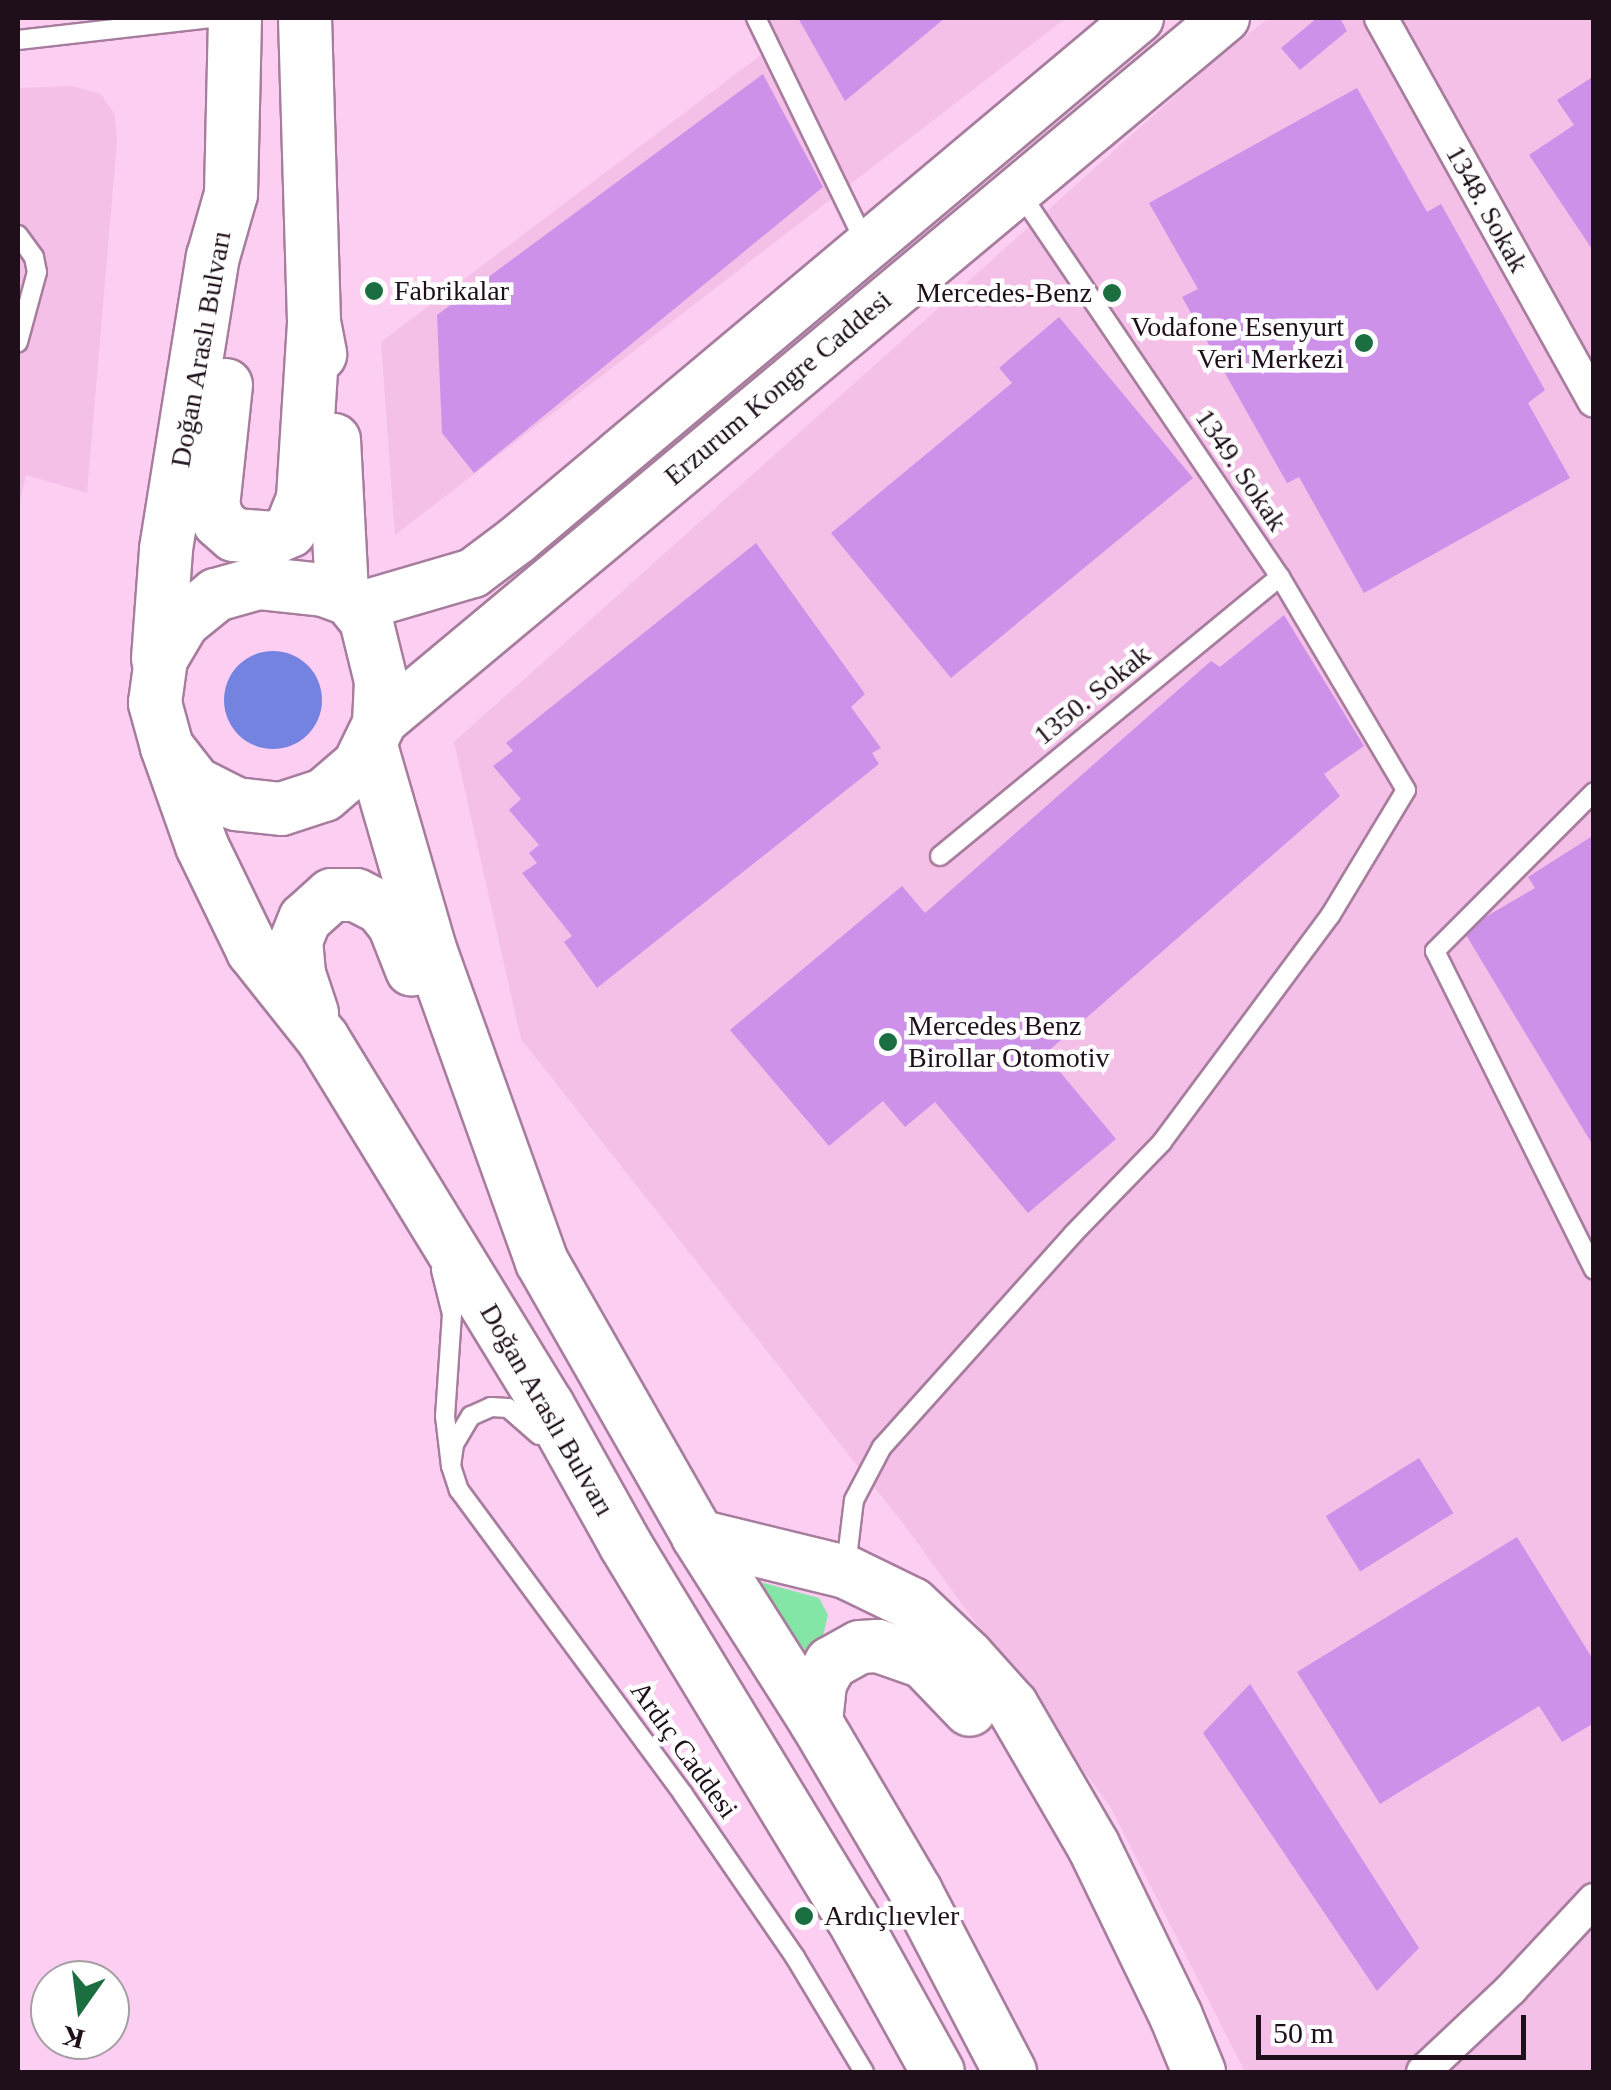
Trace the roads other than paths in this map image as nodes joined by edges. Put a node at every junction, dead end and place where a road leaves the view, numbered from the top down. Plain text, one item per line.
1 (211, 18) edge
2 (235, 18) edge
3 (305, 18) edge
4 (756, 18) edge
5 (1140, 18) edge
6 (1225, 18) edge
7 (1381, 18) edge
8 (18, 40) edge
9 (1017, 189) junction
10 (231, 194) junction
11 (18, 234) edge
12 (866, 246) junction
13 (314, 322) junction
14 (18, 342) edge
15 (1594, 401) edge
16 (1280, 577) junction
17 (350, 600) junction
18 (156, 680) junction
19 (375, 735) junction
20 (167, 746) junction
21 (1594, 792) edge
22 (940, 856) dead end
23 (323, 1039) junction
24 (423, 1202) junction
25 (542, 1262) junction
26 (1594, 1270) edge
27 (451, 1466) junction
28 (698, 1536) junction
29 (625, 1544) junction
30 (846, 1572) junction
31 (831, 1663) junction
32 (816, 1722) junction
33 (1594, 1900) edge
34 (864, 2072) edge
35 (938, 2072) edge
36 (1010, 2072) edge
37 (1178, 2072) edge
38 (1199, 2072) edge
39 (1423, 2072) edge

1 - 8 lane
2 - 10 main road, Doğan Araslı Bulvarı
3 - 13 main road
4 - 12 lane
5 - 12 main road, Erzurum Kongre Caddesi
6 - 9 main road, Erzurum Kongre Caddesi
7 - 15 street, 1348. Sokak
9 - 16 lane, 1349. Sokak
9 - 19 main road, Erzurum Kongre Caddesi
10 - 13 main road
10 - 18 main road, Doğan Araslı Bulvarı
11 - 14 lane
12 - 17 main road, Erzurum Kongre Caddesi
13 - 17 main road
16 - 22 lane, 1350. Sokak
16 - 30 lane, 1349. Sokak
17 - 18 main road
17 - 19 main road
18 - 20 main road
19 - 20 main road
19 - 25 main road
20 - 23 main road, Doğan Araslı Bulvarı
21 - 26 lane
23 - 24 main road, Doğan Araslı Bulvarı
23 - 25 main road
24 - 27 lane
24 - 29 main road, Doğan Araslı Bulvarı
25 - 28 main road
27 - 29 lane
27 - 34 lane, Ardıç Caddesi
28 - 30 main road
28 - 32 main road
29 - 35 main road, Doğan Araslı Bulvarı
30 - 31 main road
30 - 38 main road
31 - 32 main road
31 - 37 main road
32 - 36 main road
33 - 39 street

